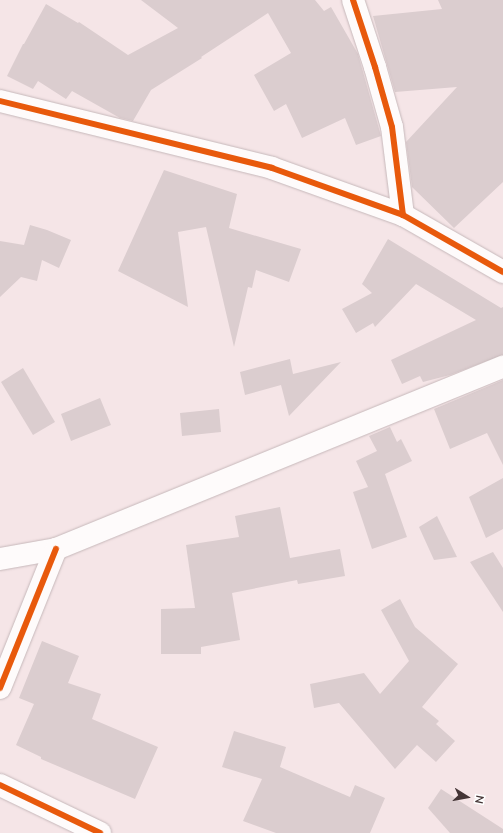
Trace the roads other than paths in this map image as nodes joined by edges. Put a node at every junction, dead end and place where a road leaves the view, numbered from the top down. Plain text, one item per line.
1 (353, 0) edge
2 (0, 101) edge
3 (403, 216) junction
4 (503, 272) edge
5 (503, 367) edge
6 (56, 550) junction
7 (0, 559) edge
8 (0, 688) edge
9 (0, 785) edge
10 (100, 833) edge

1 - 3 street
2 - 3 street
3 - 4 street
5 - 6 street
6 - 7 street
6 - 8 street
9 - 10 street

